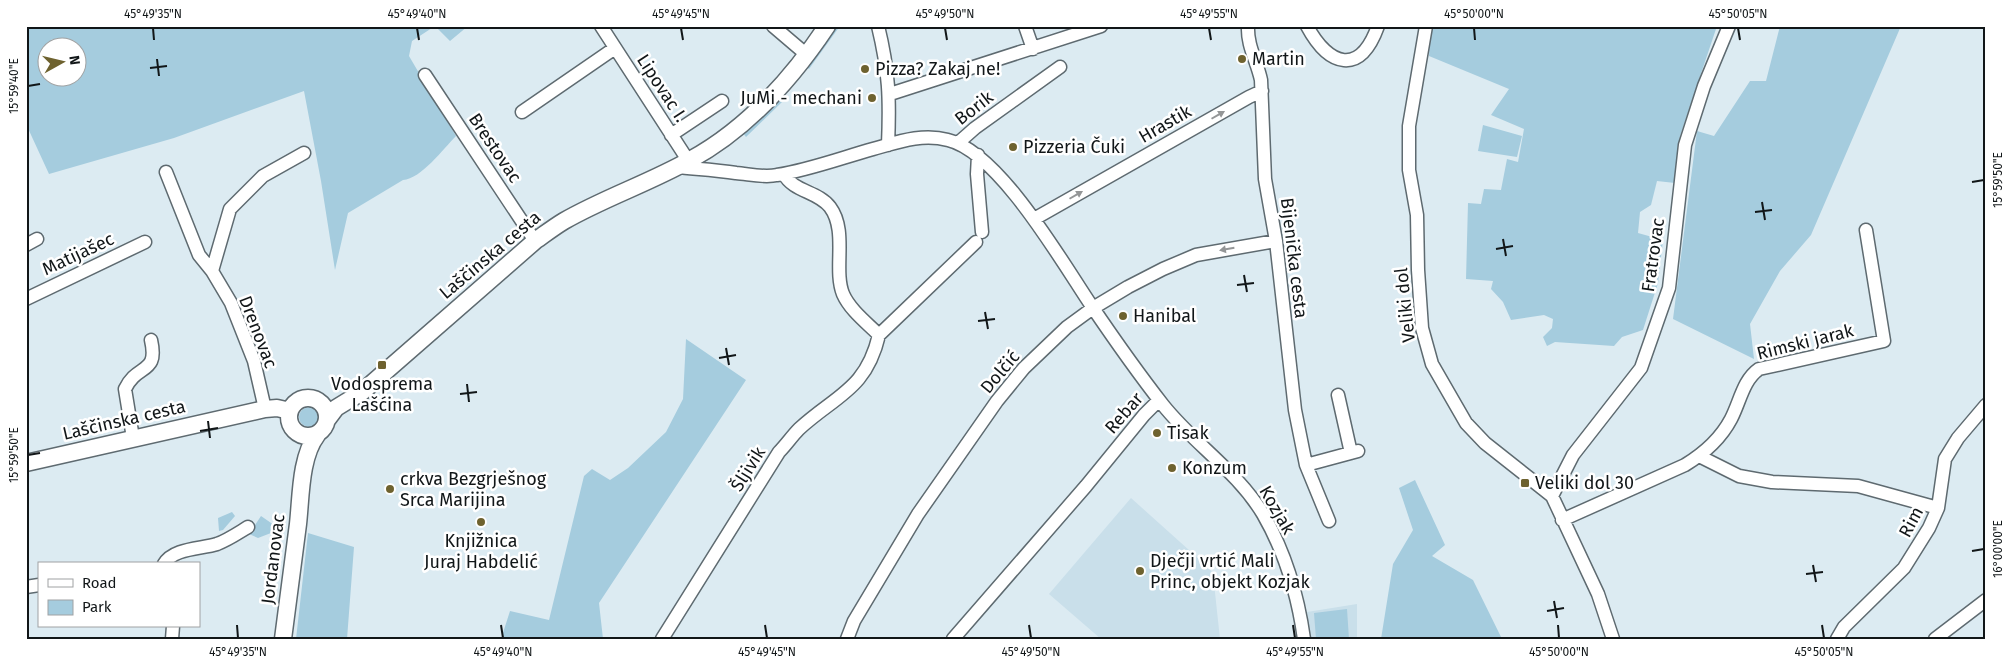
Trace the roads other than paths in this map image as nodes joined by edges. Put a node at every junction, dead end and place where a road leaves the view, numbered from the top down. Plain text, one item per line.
1 (601, 26) edge
2 (773, 26) edge
3 (827, 26) edge
4 (878, 26) edge
5 (1025, 26) edge
6 (1101, 26) edge
7 (1248, 26) edge
8 (1307, 26) edge
9 (1378, 26) edge
10 (1426, 26) edge
11 (1729, 26) edge
12 (615, 48) junction
13 (1033, 49) junction
14 (807, 55) junction
15 (1060, 67) dead end
16 (425, 74) dead end
17 (1262, 92) junction
18 (890, 94) junction
19 (722, 101) dead end
20 (522, 112) dead end
21 (671, 135) junction
22 (958, 143) junction
23 (888, 144) junction
24 (714, 145) junction
25 (304, 153) dead end
26 (978, 155) junction
27 (686, 166) junction
28 (719, 171) junction
29 (166, 172) dead end
30 (784, 174) junction
31 (1034, 219) junction
32 (1866, 230) dead end
33 (536, 241) junction
34 (1276, 241) junction
35 (145, 242) dead end
36 (212, 271) junction
37 (26, 299) edge
38 (1093, 308) junction
39 (879, 335) junction
40 (151, 340) dead end
41 (370, 385) junction
42 (1338, 395) dead end
43 (316, 400) junction
44 (1159, 400) junction
45 (1986, 405) edge
46 (265, 408) junction
47 (290, 411) junction
48 (327, 420) junction
49 (296, 432) junction
50 (317, 435) junction
51 (134, 438) junction
52 (1699, 456) junction
53 (26, 463) edge
54 (1306, 465) junction
55 (302, 485) junction
56 (1552, 496) junction
57 (1938, 508) junction
58 (1328, 520) dead end
59 (1562, 520) junction
60 (248, 527) dead end
61 (165, 562) edge
62 (1986, 600) edge
63 (283, 639) edge
64 (662, 639) edge
65 (847, 639) edge
66 (953, 639) edge
67 (1304, 639) edge
68 (1613, 639) edge
69 (1837, 639) edge
70 (1935, 639) edge

1 - 12 street, Lipovac I.
2 - 14 street
3 - 14 main road, Laščinska cesta
4 - 18 street
5 - 13 street
6 - 13 street
7 - 17 street, Bijenička cesta
8 - 9 street
10 - 56 street, Veliki dol
11 - 56 street, Fratrovac
12 - 20 street
12 - 21 street, Lipovac I.
13 - 18 street
14 - 24 main road, Laščinska cesta
15 - 22 street, Borik
16 - 33 street, Brestovac
31 -> 17 street, Hrastik
17 - 34 street, Bijenička cesta
18 - 23 street
19 - 21 street
21 - 27 street, Lipovac I.
22 - 23 street, Rebar
22 - 26 street, Rebar
23 - 30 street
24 - 27 main road, Laščinska cesta
24 - 28 street
25 - 36 street
26 - 31 street, Rebar
26 - 39 street, Šljivik
27 - 28 street
27 - 33 main road, Laščinska cesta
28 - 30 street
29 - 36 street, Drenovac
30 - 39 street
31 - 38 street, Rebar
32 - 52 street, Rimski jarak
33 - 41 main road, Laščinska cesta
34 -> 38 street, Dolčić
34 - 54 street, Bijenička cesta
35 - 37 street, Matijašec
36 - 46 street, Drenovac
38 - 44 street, Rebar
38 - 65 street, Dolčić
39 - 64 street, Šljivik
40 - 51 street
41 - 43 main road, Laščinska cesta
41 - 48 main road, Laščinska cesta
42 - 54 street
43 - 47 main road
43 - 48 main road
44 - 66 street, Rebar
44 - 67 street, Kozjak
45 - 57 street, Rim
46 - 47 main road, Laščinska cesta
46 - 51 main road, Laščinska cesta
47 - 49 main road
48 - 50 main road
49 - 50 main road
49 - 55 main road, Jordanovac
50 - 55 main road, Jordanovac
51 - 53 main road, Laščinska cesta
52 - 57 street
52 - 59 street, Rimski jarak
54 - 58 street, Bijenička cesta
55 - 63 main road, Jordanovac
56 - 59 street, Veliki dol
57 - 69 street, Rim
59 - 68 street, Veliki dol
60 - 61 street
62 - 70 street

